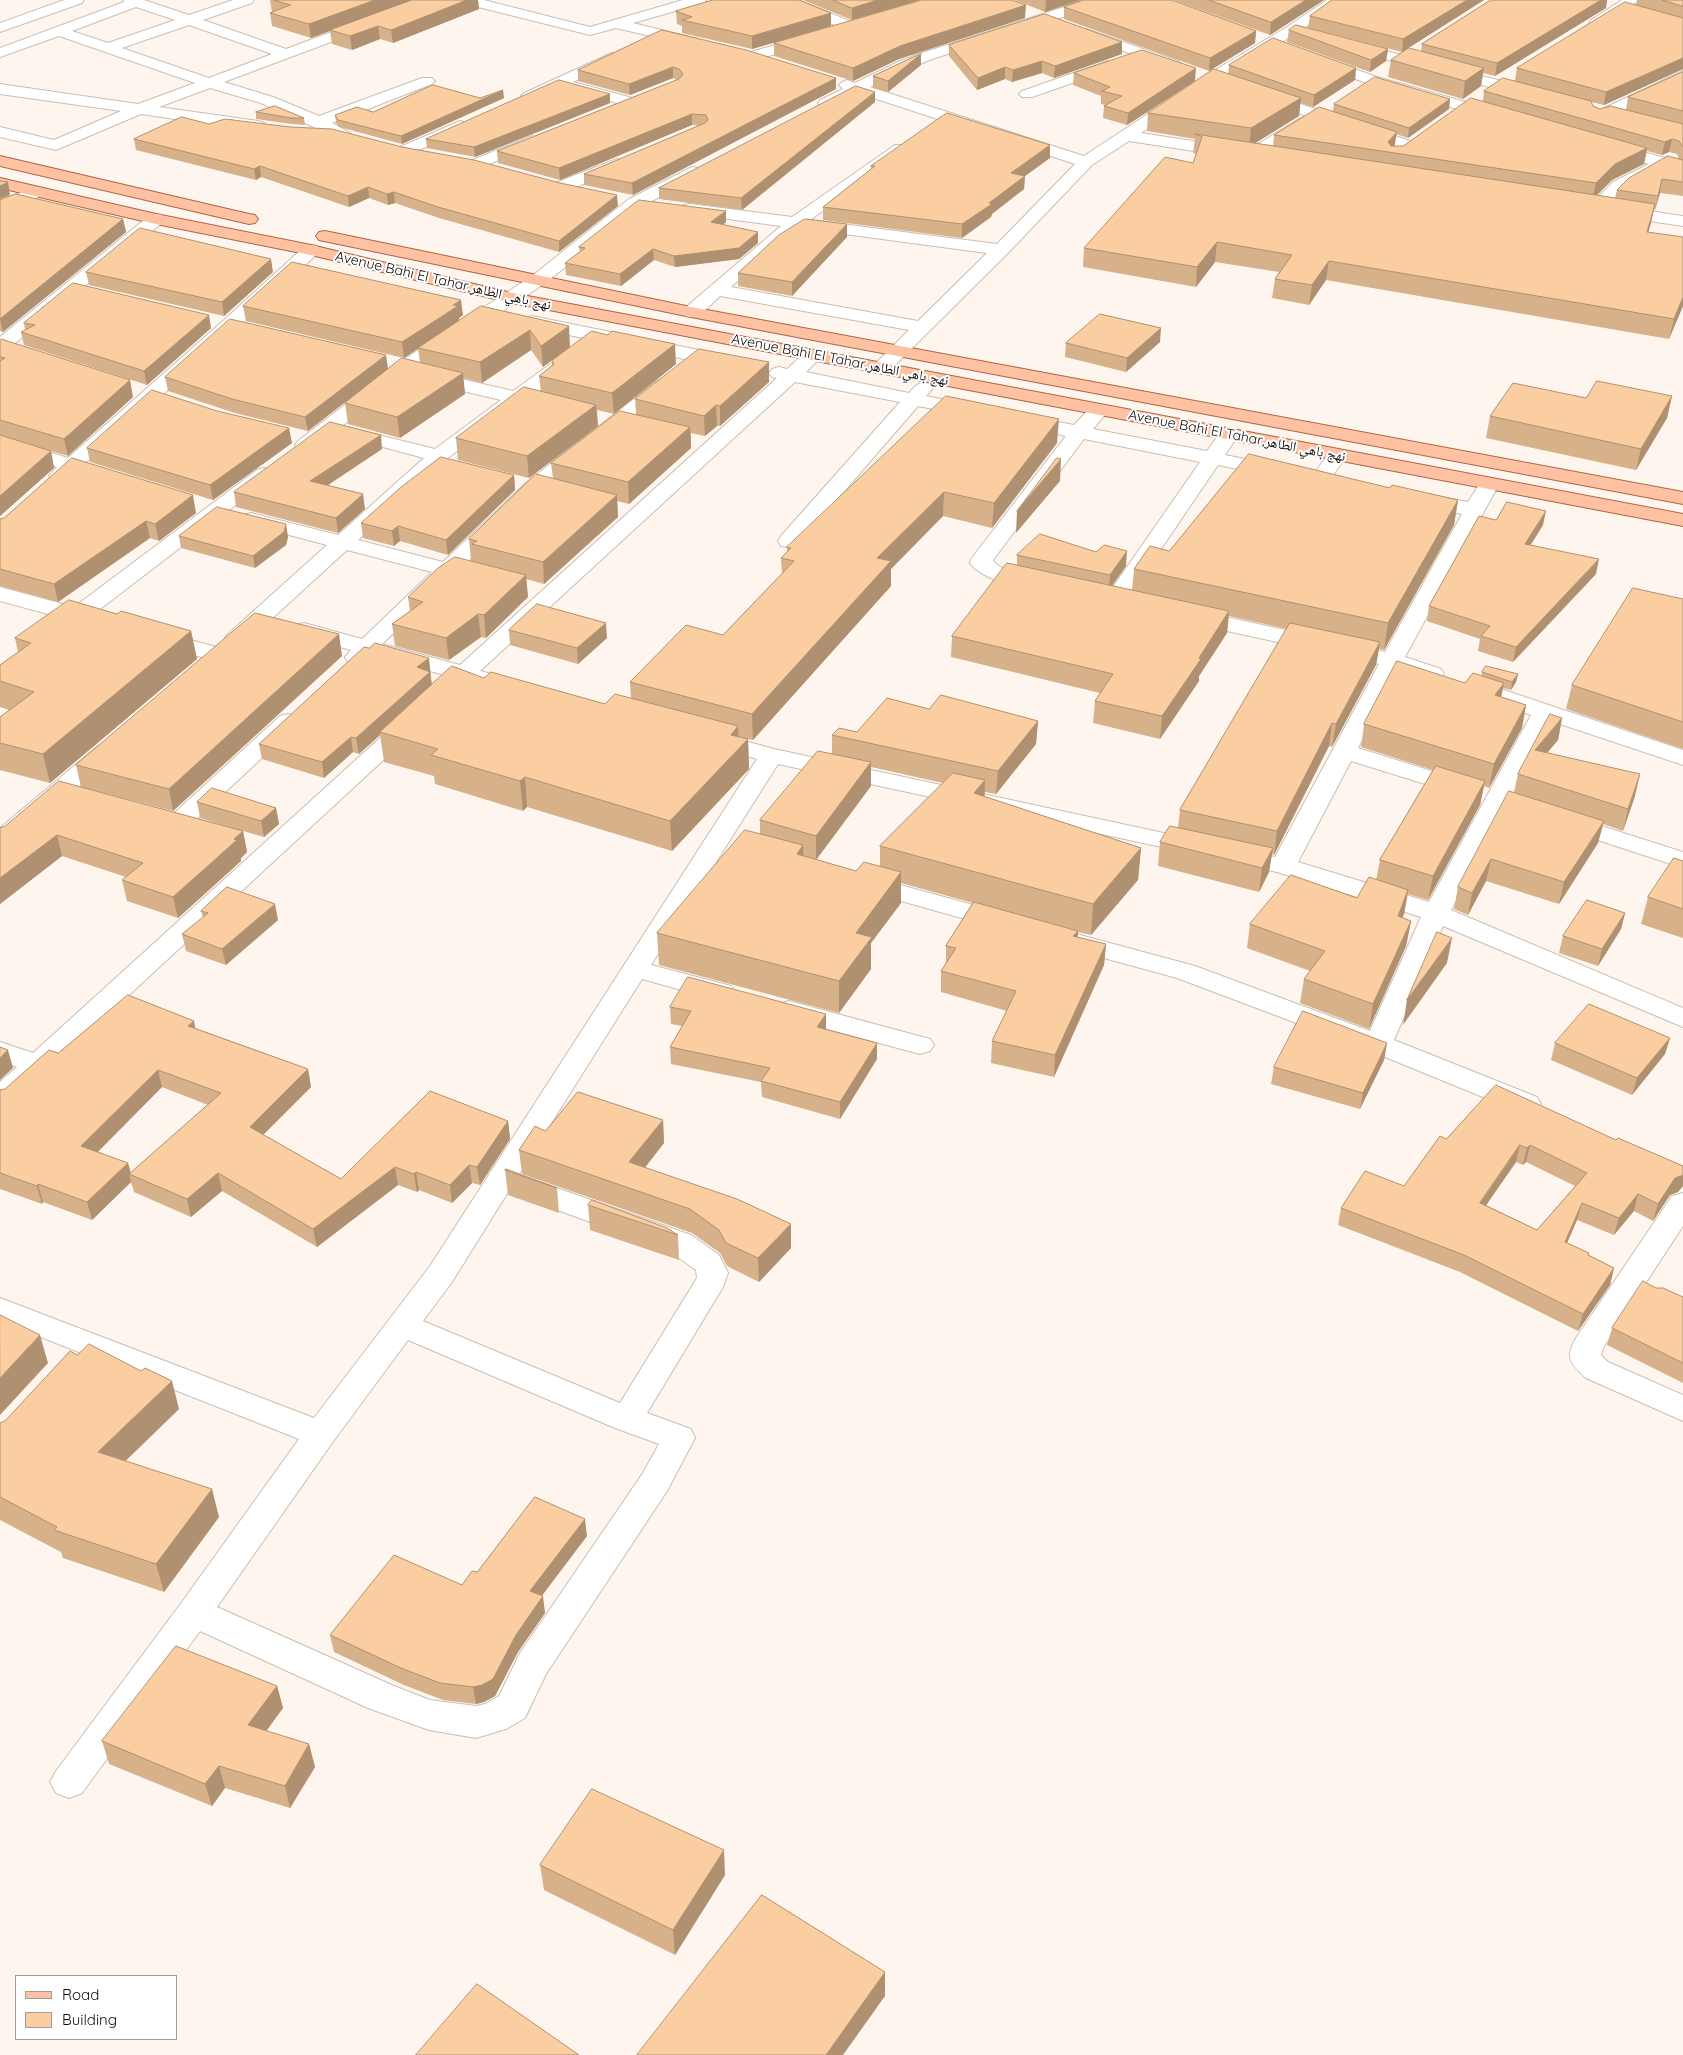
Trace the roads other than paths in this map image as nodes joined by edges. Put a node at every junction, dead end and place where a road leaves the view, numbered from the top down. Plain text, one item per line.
1 (77, 0) edge
2 (247, 0) edge
3 (392, 0) edge
4 (430, 0) edge
5 (467, 0) edge
6 (698, 0) edge
7 (786, 0) edge
8 (1101, 0) edge
9 (1334, 0) edge
10 (133, 1) edge
11 (527, 2) dead end
12 (1605, 2) dead end
13 (410, 6) junction
14 (1631, 6) edge
15 (503, 10) junction
16 (1025, 11) dead end
17 (1043, 18) junction
18 (188, 21) junction
19 (870, 21) edge
20 (616, 24) junction
21 (852, 27) junction
22 (0, 28) edge
23 (1292, 30) junction
24 (58, 31) junction
25 (0, 33) edge
26 (1580, 33) edge
27 (661, 34) junction
28 (1310, 35) edge
29 (1252, 37) edge
30 (36, 39) junction
31 (1337, 42) edge
32 (1269, 44) junction
33 (706, 45) edge
34 (108, 48) junction
35 (1288, 50) edge
36 (1418, 50) edge
37 (734, 51) edge
38 (0, 53) edge
39 (284, 53) junction
40 (1143, 54) junction
41 (752, 56) junction
42 (1307, 57) edge
43 (1401, 59) junction
44 (780, 64) edge
45 (1514, 74) edge
46 (1683, 76) edge
47 (1212, 78) junction
48 (1372, 80) junction
49 (426, 81) dead end
50 (207, 82) junction
51 (560, 82) junction
52 (836, 82) edge
53 (1229, 84) edge
54 (1497, 84) junction
55 (855, 88) junction
56 (0, 89) edge
57 (1356, 90) edge
58 (1027, 94) dead end
59 (1255, 94) edge
60 (648, 95) edge
61 (1542, 96) edge
62 (516, 101) edge
63 (630, 102) junction
64 (1332, 105) edge
65 (1464, 107) junction
66 (142, 108) junction
67 (1586, 108) edge
68 (811, 110) edge
69 (1604, 112) junction
70 (602, 113) edge
71 (1316, 115) junction
72 (945, 116) junction
73 (1449, 118) edge
74 (1510, 119) edge
75 (1631, 119) edge
76 (473, 120) edge
77 (319, 122) junction
78 (929, 127) edge
79 (273, 128) edge
80 (0, 132) edge
81 (300, 132) edge
82 (548, 135) edge
83 (1426, 135) edge
84 (344, 136) junction
85 (1124, 136) junction
86 (914, 138) edge
87 (361, 140) edge
88 (1410, 146) junction
89 (387, 147) edge
90 (404, 151) junction
91 (1683, 153) edge
92 (1251, 155) junction
93 (431, 156) edge
94 (1396, 156) edge
95 (635, 157) edge
96 (1271, 158) edge
97 (458, 160) edge
98 (0, 161) edge
99 (1086, 162) junction
100 (1662, 163) junction
101 (476, 164) junction
102 (707, 165) edge
103 (1683, 168) edge
104 (501, 171) edge
105 (0, 182) edge
106 (544, 183) edge
107 (561, 187) junction
108 (35, 192) junction
109 (586, 193) edge
110 (611, 198) edge
111 (635, 203) junction
112 (1578, 205) edge
113 (0, 207) edge
114 (1597, 208) junction
115 (156, 219) junction
116 (1683, 221) edge
117 (796, 222) junction
118 (311, 250) junction
119 (1001, 250) junction
120 (538, 280) junction
121 (717, 290) junction
122 (512, 298) junction
123 (692, 312) junction
124 (488, 313) junction
125 (622, 319) junction
126 (922, 327) junction
127 (600, 336) junction
128 (722, 338) junction
129 (900, 351) junction
130 (19, 352) edge
131 (814, 355) junction
132 (699, 356) junction
133 (399, 366) junction
134 (881, 368) junction
135 (792, 376) junction
136 (932, 378) junction
137 (131, 388) edge
138 (149, 394) junction
139 (518, 398) junction
140 (913, 399) junction
141 (175, 402) edge
142 (545, 405) edge
143 (1099, 410) junction
144 (590, 416) edge
145 (626, 426) junction
146 (328, 427) junction
147 (1079, 432) junction
148 (1229, 434) junction
149 (0, 443) edge
150 (1338, 455) junction
151 (436, 458) junction
152 (1211, 458) junction
153 (70, 465) junction
154 (460, 468) edge
155 (125, 482) edge
156 (1489, 484) junction
157 (42, 491) edge
158 (1398, 495) edge
159 (1683, 498) edge
160 (207, 507) junction
161 (1474, 510) junction
162 (1683, 520) edge
163 (789, 541) dead end
164 (342, 543) junction
165 (448, 569) junction
166 (476, 576) edge
167 (1058, 587) edge
168 (0, 594) edge
169 (1115, 600) edge
170 (1172, 612) edge
171 (78, 615) junction
172 (260, 619) junction
173 (368, 647) junction
174 (1392, 660) junction
175 (338, 674) edge
176 (464, 674) junction
177 (502, 684) edge
178 (302, 708) edge
179 (1544, 712) junction
180 (695, 735) edge
181 (120, 739) edge
182 (1344, 751) junction
183 (772, 755) junction
184 (1683, 758) edge
185 (59, 791) junction
186 (87, 798) edge
187 (1507, 803) junction
188 (1544, 815) edge
189 (207, 830) edge
190 (0, 841) edge
191 (244, 841) edge
192 (716, 842) junction
193 (272, 849) junction
194 (745, 850) edge
195 (1683, 860) edge
196 (1283, 866) junction
197 (841, 876) edge
198 (1436, 913) junction
199 (635, 969) junction
200 (1683, 1018) edge
201 (920, 1044) dead end
202 (1378, 1044) junction
203 (0, 1051) edge
204 (36, 1064) junction
205 (0, 1098) edge
206 (1549, 1114) edge
207 (501, 1178) junction
208 (1683, 1203) edge
209 (0, 1309) edge
210 (402, 1325) junction
211 (1683, 1409) edge
212 (627, 1419) junction
213 (320, 1434) junction
214 (194, 1612) junction
215 (69, 1782) dead end

1 - 22 street
2 - 18 street
3 - 13 street
4 - 13 street
5 - 15 street
6 - 20 street
7 - 21 street
8 - 17 street
9 - 23 street
10 - 18 street
10 - 24 street
11 - 15 street
12 - 14 street
13 - 39 street
14 - 26 street
15 - 20 street
16 - 17 street
17 - 40 street
17 - 55 street
18 - 34 street
18 - 39 street
19 - 21 street
20 - 27 street
21 - 41 street
23 - 28 street
23 - 32 street
24 - 30 street
24 - 34 street
25 - 30 street
27 - 33 street
27 - 51 street
29 - 32 street
30 - 38 street
31 - 43 street
32 - 35 street
32 - 47 street
34 - 50 street
36 - 43 street
37 - 41 street
39 - 50 street
40 - 47 street
40 - 58 street
41 - 44 street
42 - 48 street
43 - 48 street
43 - 54 street
45 - 54 street
46 - 69 street
47 - 53 street
47 - 85 street
48 - 57 street
48 - 65 street
49 - 77 street
50 - 66 street
50 - 77 street
51 - 62 street
51 - 63 street
52 - 55 street
54 - 61 street
54 - 65 street
55 - 68 street
55 - 72 street
56 - 66 street
59 - 71 street
60 - 63 street
63 - 70 street
64 - 71 street
65 - 73 street
65 - 74 street
66 - 79 street
66 - 80 street
67 - 69 street
69 - 75 street
69 - 100 street
71 - 88 street
71 - 92 street
72 - 78 street
72 - 99 street
76 - 90 street
77 - 84 street
81 - 84 street
82 - 101 street
83 - 88 street
84 - 87 street
85 - 92 street
85 - 99 street
86 - 117 street
88 - 94 street
89 - 90 street
90 - 93 street
91 - 100 street
92 - 96 street
95 - 107 street
97 - 101 street
98 - 120 main road, Avenue Bahi El Tahar,نهج باهي الطاهر
99 - 119 street
100 - 103 street
100 - 114 street
101 - 104 street
102 - 111 street
105 - 108 main road, Avenue Bahi El Tahar,نهج باهي الطاهر
106 - 107 street
107 - 109 street
108 - 113 street
108 - 115 main road, Avenue Bahi El Tahar,نهج باهي الطاهر
110 - 111 street
111 - 117 street
111 - 120 street
112 - 114 street
114 - 116 street
115 - 118 main road, Avenue Bahi El Tahar,نهج باهي الطاهر
115 - 130 street
117 - 119 street
117 - 121 street
118 - 122 main road, Avenue Bahi El Tahar,نهج باهي الطاهر
118 - 138 street
119 - 126 street
120 - 122 street
120 - 123 main road, Avenue Bahi El Tahar,نهج باهي الطاهر
121 - 123 street
121 - 126 street
122 - 124 street
122 - 125 main road, Avenue Bahi El Tahar,نهج باهي الطاهر
123 - 129 main road, Avenue Bahi El Tahar,نهج باهي الطاهر
124 - 127 street
124 - 133 street
125 - 127 street
125 - 128 main road, Avenue Bahi El Tahar,نهج باهي الطاهر
126 - 129 street
127 - 132 street
127 - 139 street
128 - 131 main road, Avenue Bahi El Tahar,نهج باهي الطاهر
128 - 132 street
129 - 134 street
129 - 159 main road, Avenue Bahi El Tahar,نهج باهي الطاهر
131 - 134 main road, Avenue Bahi El Tahar,نهج باهي الطاهر
131 - 135 street
132 - 135 street
132 - 145 street
133 - 139 street
133 - 146 street
134 - 136 main road, Avenue Bahi El Tahar,نهج باهي الطاهر
135 - 140 street
135 - 176 street
136 - 140 street
136 - 143 main road, Avenue Bahi El Tahar,نهج باهي الطاهر
137 - 138 street
138 - 141 street
138 - 153 street
139 - 142 street
139 - 151 street
140 - 147 street
140 - 163 street
143 - 147 street
143 - 148 main road, Avenue Bahi El Tahar,نهج باهي الطاهر
144 - 145 street
145 - 165 street
146 - 151 street
146 - 160 street
147 - 152 street
147 - 167 street
148 - 150 main road, Avenue Bahi El Tahar,نهج باهي الطاهر
148 - 152 street
149 - 153 street
150 - 152 street
150 - 156 main road, Avenue Bahi El Tahar,نهج باهي الطاهر
151 - 154 street
151 - 164 street
152 - 169 street
153 - 155 street
153 - 157 street
156 - 161 street
156 - 162 main road, Avenue Bahi El Tahar,نهج باهي الطاهر
158 - 161 street
160 - 164 street
160 - 171 street
161 - 174 street
164 - 165 street
164 - 172 street
165 - 166 street
165 - 173 street
168 - 171 street
170 - 174 street
171 - 172 street
172 - 173 street
173 - 175 street
173 - 176 street
174 - 179 street
174 - 182 street
176 - 177 street
176 - 193 street
178 - 189 street
179 - 184 street
179 - 187 street
180 - 183 street
181 - 185 street
182 - 187 street
182 - 196 street
183 - 192 street
183 - 196 street
185 - 186 street
185 - 190 street
187 - 198 street
188 - 195 street
191 - 193 street
192 - 194 street
192 - 199 street
193 - 204 street
196 - 198 street
197 - 202 street
198 - 200 street
198 - 202 street
199 - 201 street
199 - 207 street
202 - 206 street
203 - 204 street
204 - 205 street
207 - 210 street
207 - 212 street
208 - 211 street
209 - 213 street
210 - 212 street
210 - 213 street
212 - 214 street
213 - 214 street
214 - 215 street

